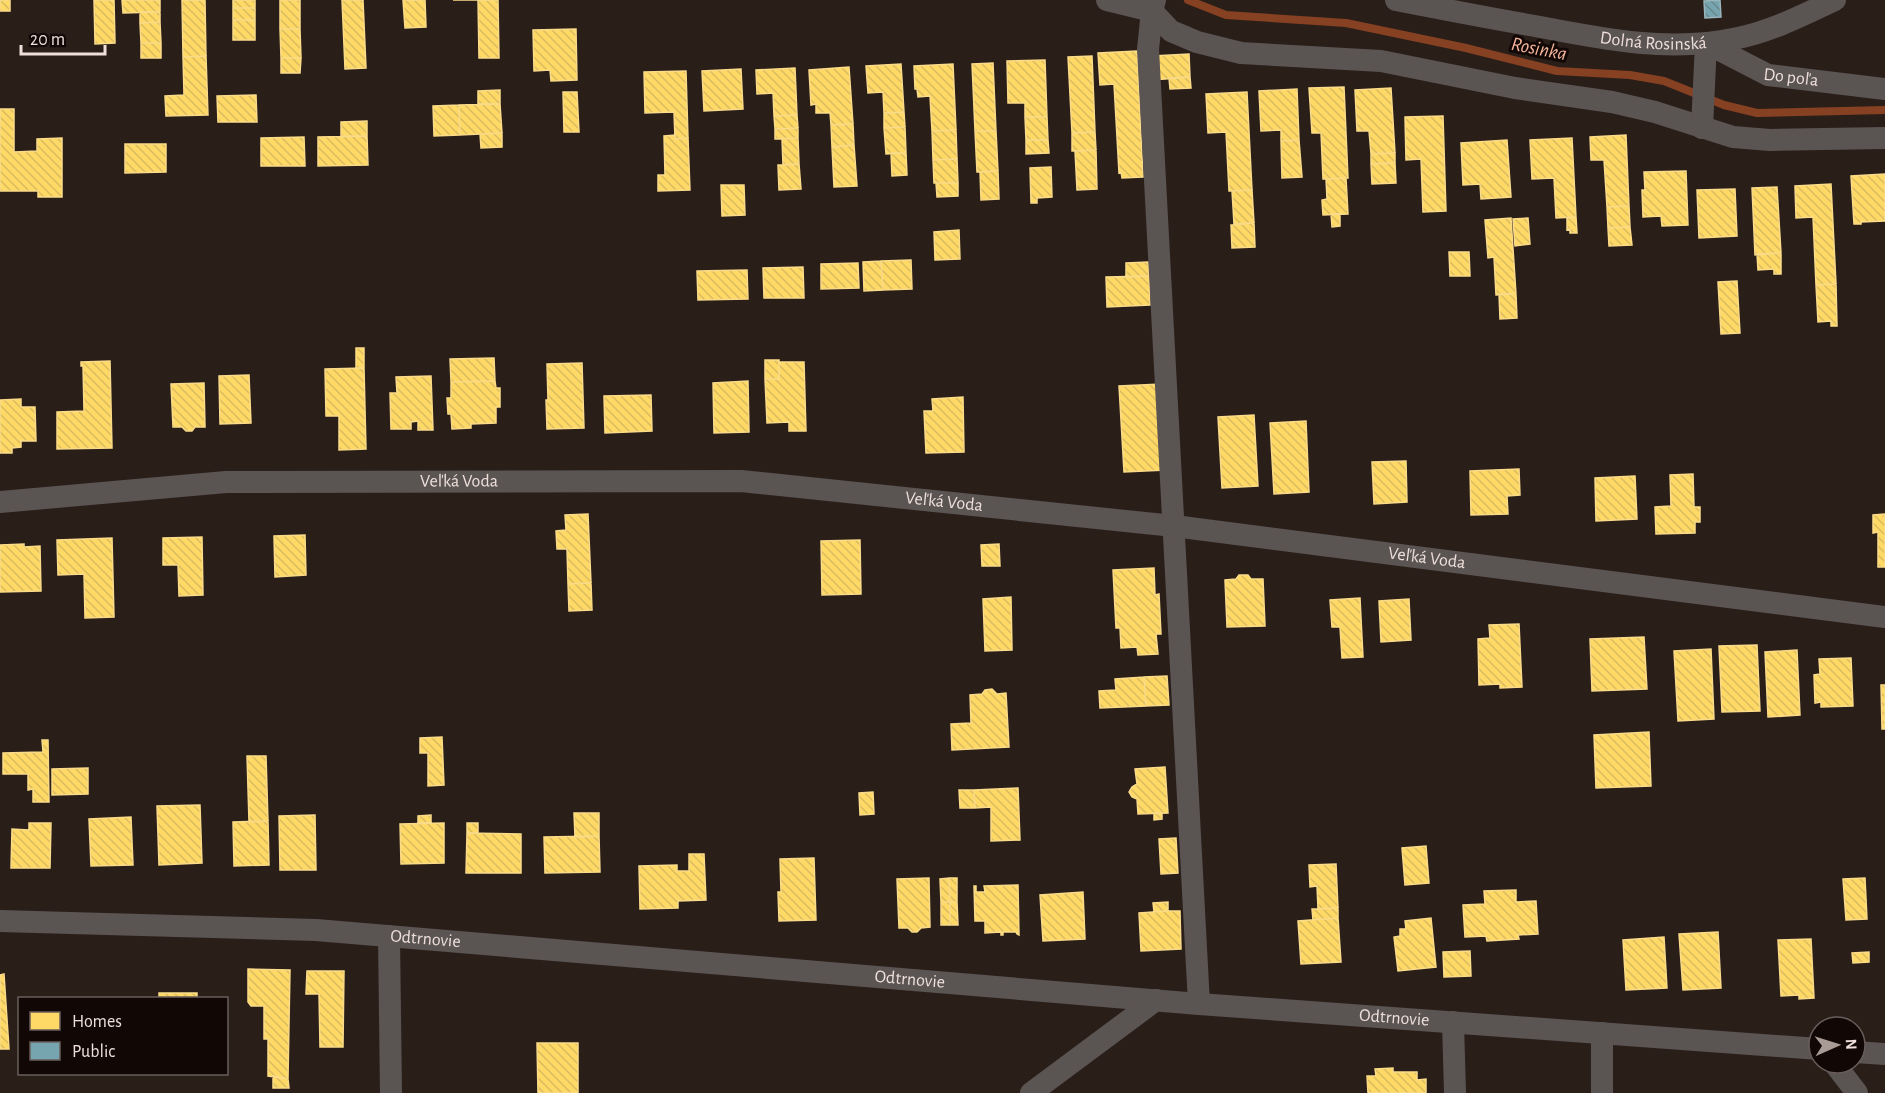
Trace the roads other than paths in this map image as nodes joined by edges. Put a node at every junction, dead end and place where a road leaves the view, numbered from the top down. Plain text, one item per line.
1 (1107, 0) edge
2 (1396, 0) edge
3 (1835, 0) edge
4 (1154, 6) edge
5 (1706, 44) junction
6 (1885, 88) edge
7 (1703, 109) junction
8 (1885, 138) edge
9 (0, 502) edge
10 (1174, 526) junction
11 (1885, 617) edge
12 (0, 921) edge
13 (389, 936) junction
14 (1156, 1000) junction
15 (1199, 1004) junction
16 (1453, 1022) junction
17 (1602, 1033) junction
18 (1807, 1048) edge
19 (1867, 1053) edge
20 (1885, 1054) edge
21 (1843, 1075) edge
22 (391, 1093) edge
23 (1031, 1093) edge
24 (1455, 1093) edge
25 (1602, 1093) edge
26 (1857, 1093) edge

1 - 4 street
2 - 5 street, Dolná Rosinská
3 - 5 street, Dolná Rosinská
4 - 7 street
4 - 10 street
5 - 6 street, Do poľa
5 - 7 street
7 - 8 street
9 - 10 street, Veľká Voda
10 - 11 street, Veľká Voda
10 - 15 street
12 - 13 street, Odtrnovie
13 - 14 street, Odtrnovie
13 - 22 street
14 - 15 street, Odtrnovie
14 - 23 street
15 - 16 street, Odtrnovie
16 - 17 street, Odtrnovie
16 - 24 street
17 - 18 street, Odtrnovie
17 - 25 street
19 - 20 street
21 - 26 street

